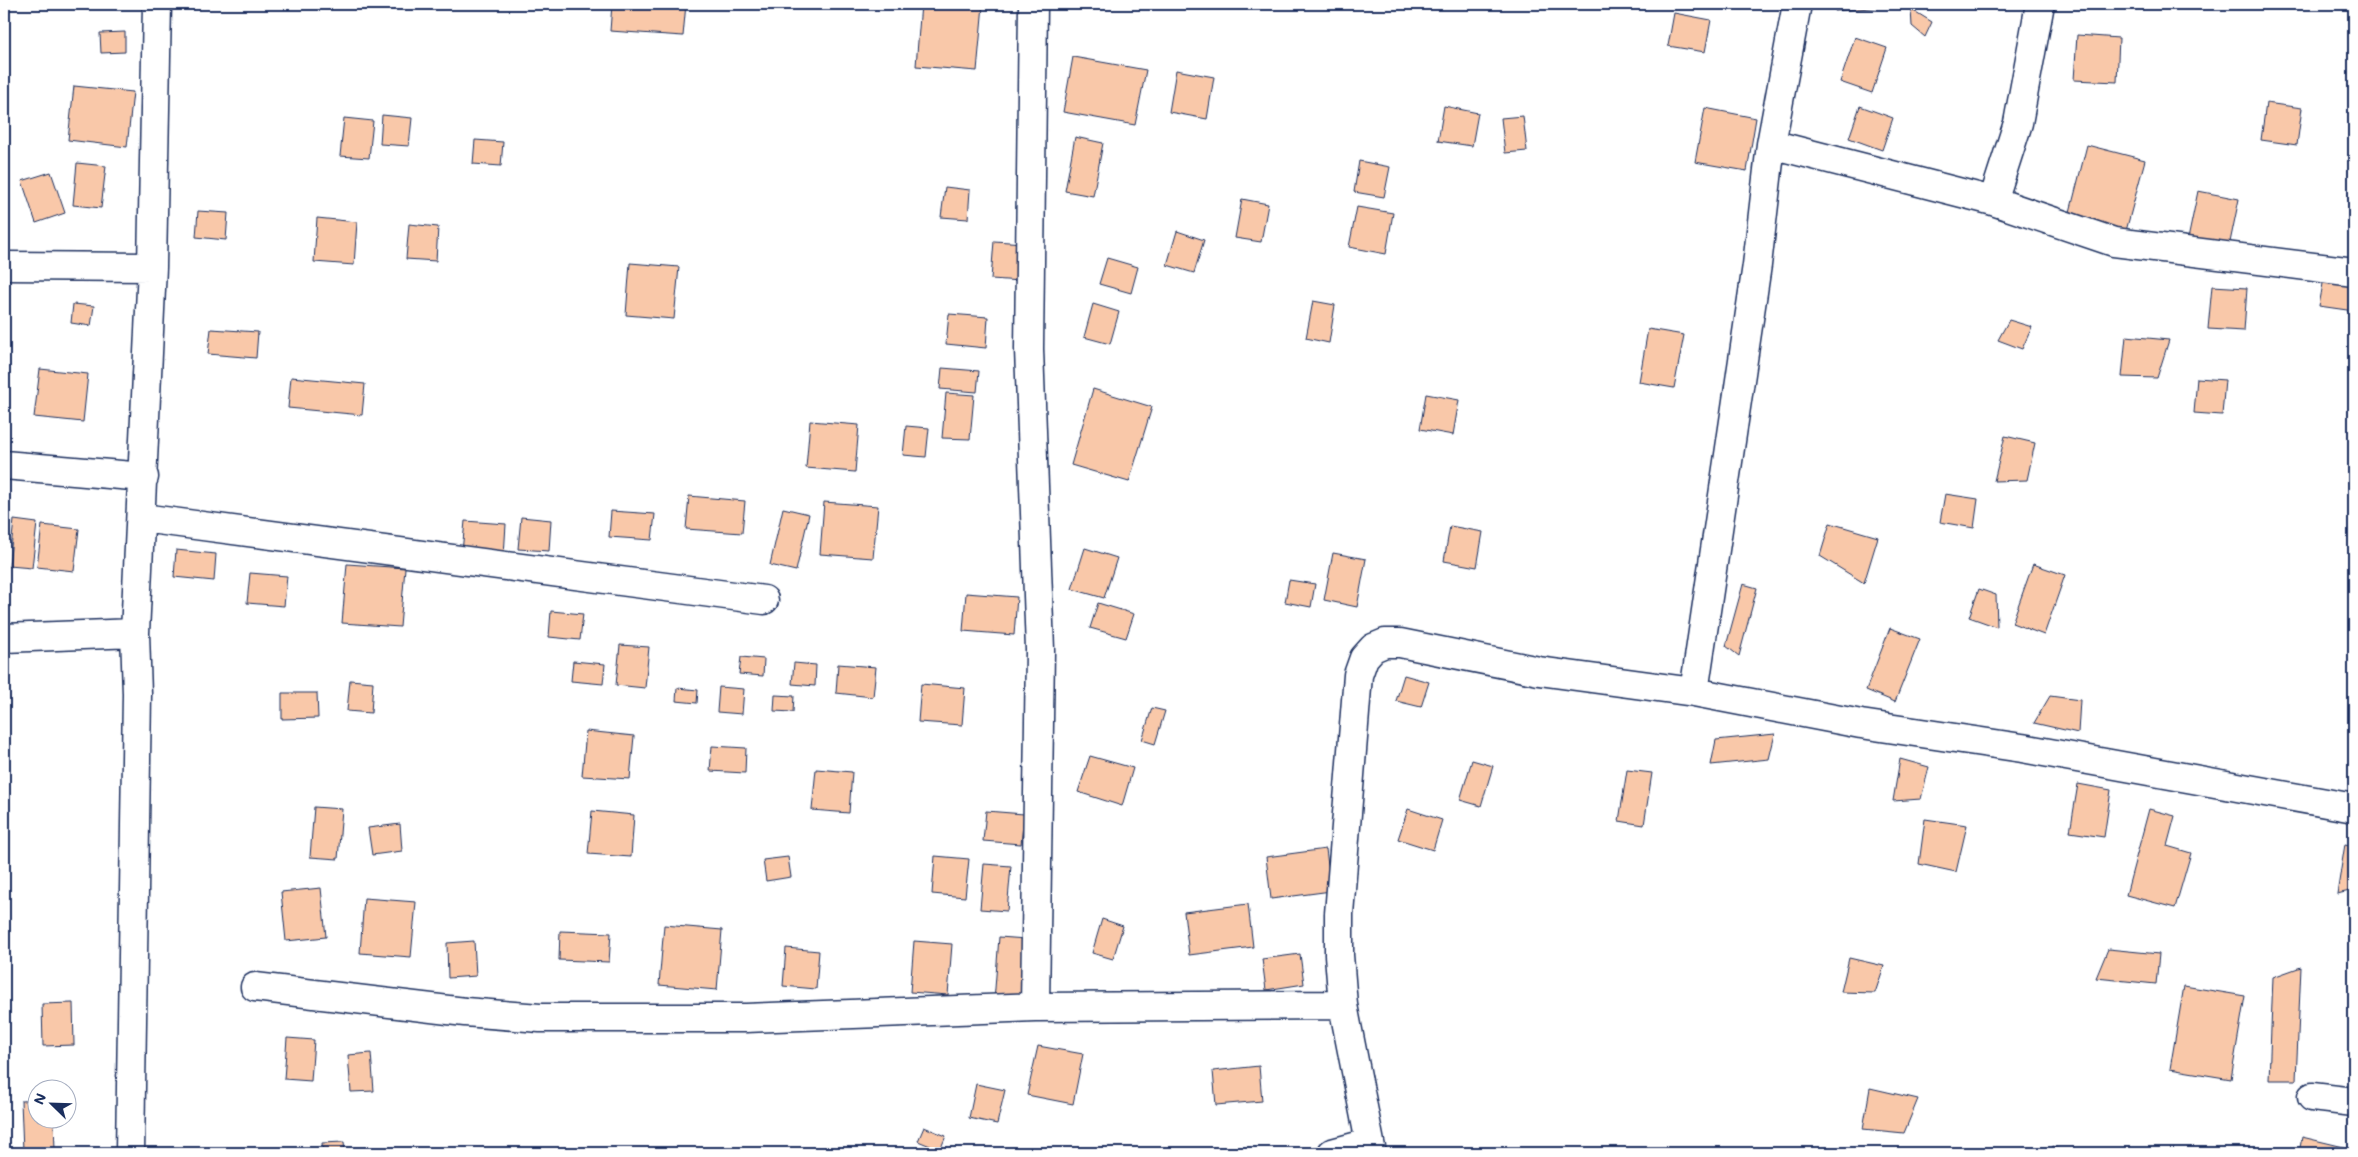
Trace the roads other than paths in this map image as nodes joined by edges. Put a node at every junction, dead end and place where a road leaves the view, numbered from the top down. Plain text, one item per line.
1 (157, 4) edge
2 (1033, 4) edge
3 (1797, 4) edge
4 (2040, 4) edge
5 (1771, 144) junction
6 (1993, 201) junction
7 (4, 266) edge
8 (152, 267) junction
9 (2354, 272) edge
10 (4, 465) edge
11 (144, 477) junction
12 (142, 518) junction
13 (764, 600) dead end
14 (135, 633) junction
15 (4, 638) edge
16 (1694, 692) junction
17 (2354, 808) edge
18 (255, 987) dead end
19 (1343, 1005) junction
20 (1035, 1007) junction
21 (2312, 1097) dead end
22 (2354, 1102) edge
23 (1370, 1148) edge
24 (130, 1153) edge
25 (1332, 1153) edge

1 - 8 street
2 - 20 street
3 - 5 street
4 - 6 street
5 - 6 street
5 - 16 street
6 - 9 street
7 - 8 street
8 - 11 street
10 - 11 street
11 - 12 street
12 - 13 street
12 - 14 street
14 - 15 street
14 - 24 street
16 - 17 street
16 - 19 street
18 - 20 street
19 - 20 street
19 - 23 street
21 - 22 street
23 - 25 street

